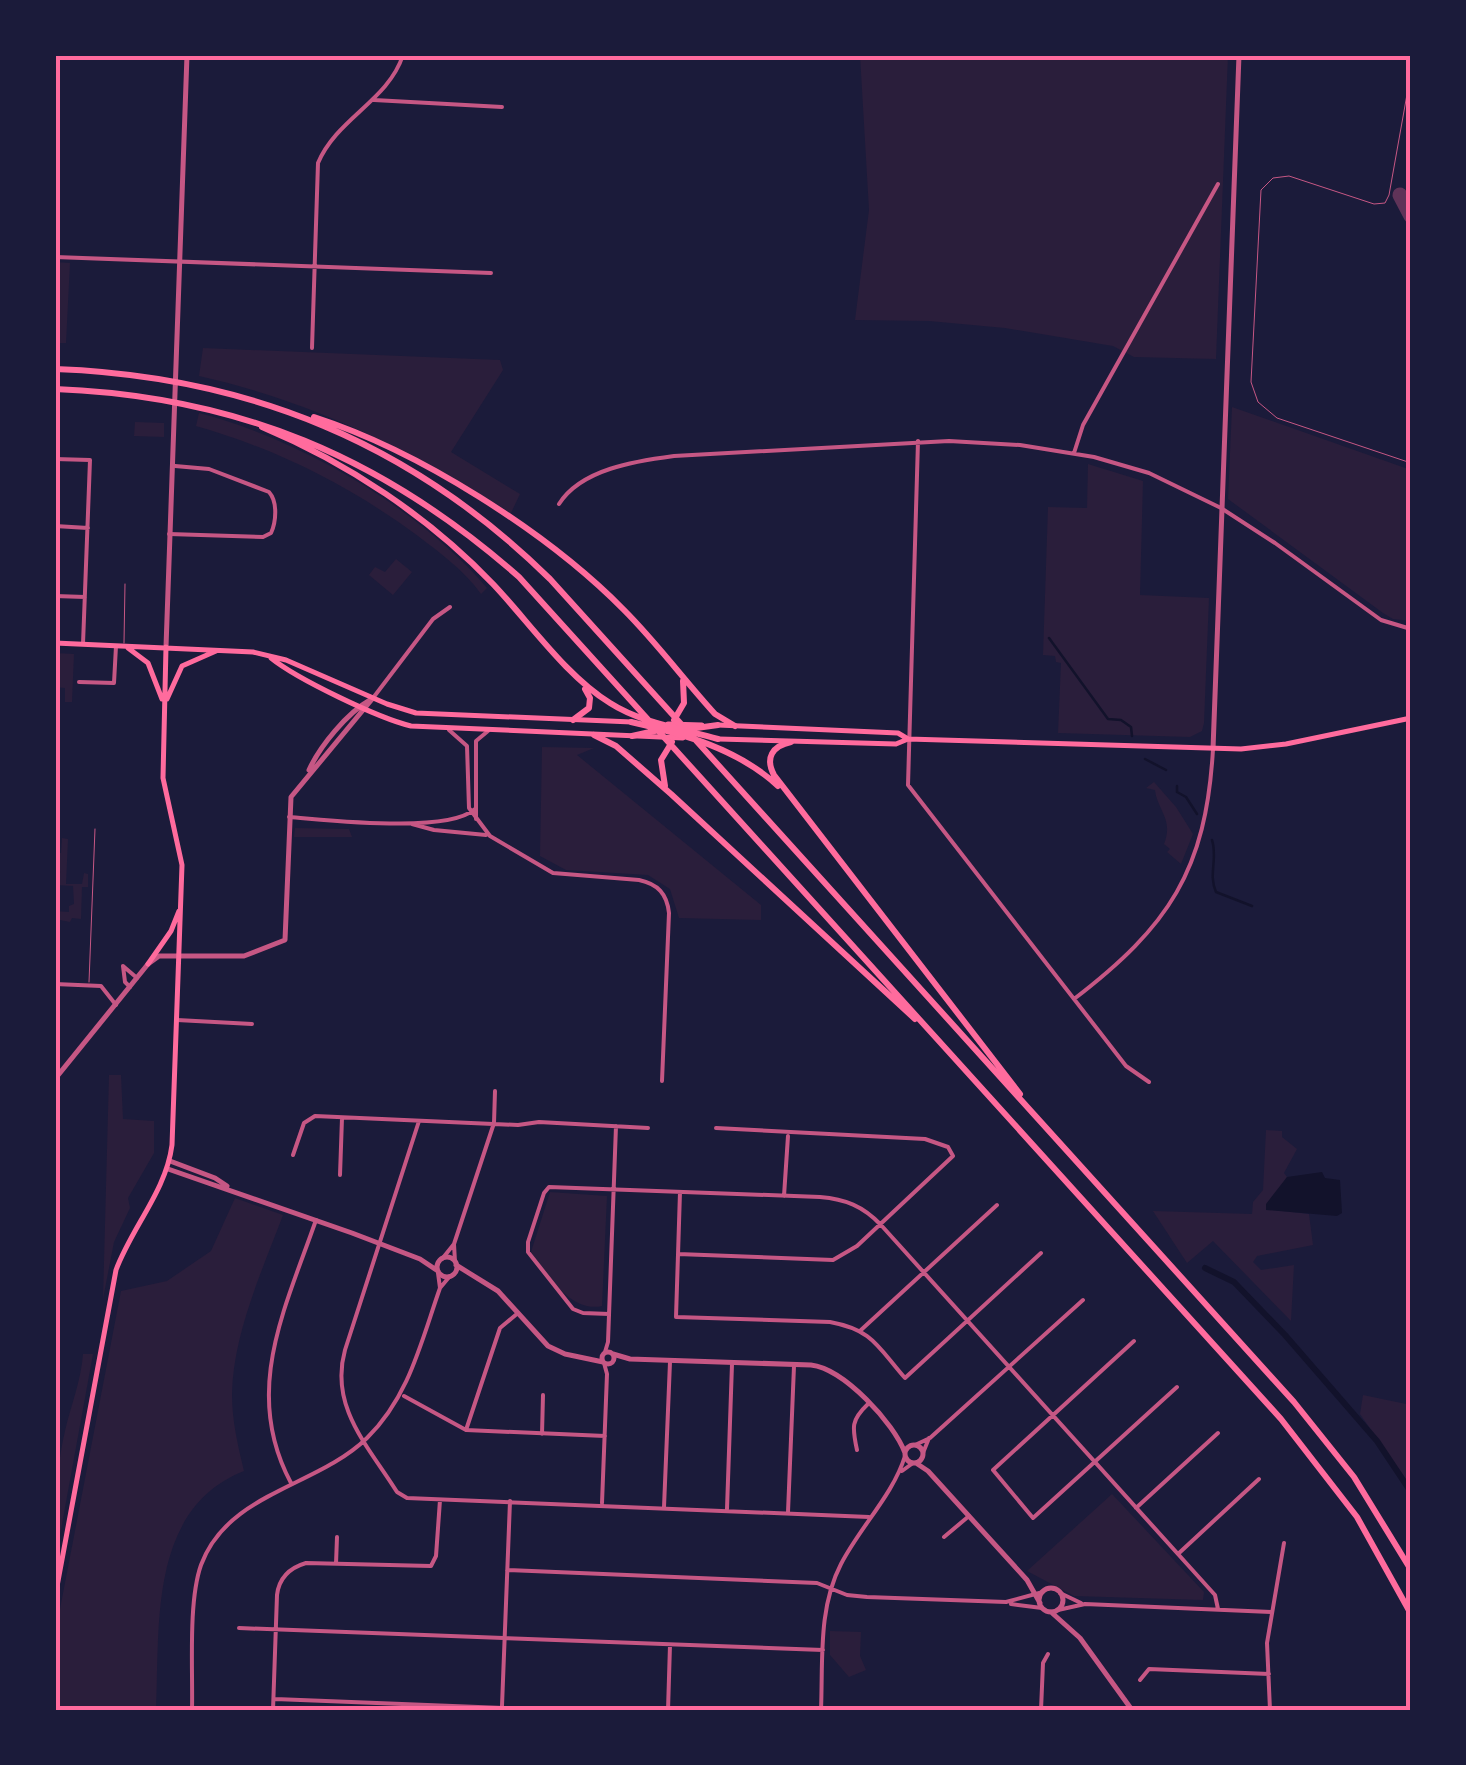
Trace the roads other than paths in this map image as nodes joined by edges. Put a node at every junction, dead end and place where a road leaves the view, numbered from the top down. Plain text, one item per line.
1 (188, 55) edge
2 (403, 55) edge
3 (1240, 55) edge
4 (1411, 72) edge
5 (374, 100) junction
6 (502, 107) dead end
7 (1218, 184) dead end
8 (55, 257) edge
9 (179, 262) junction
10 (312, 268) junction
11 (491, 273) dead end
12 (312, 348) dead end
13 (55, 369) edge
14 (55, 389) edge
15 (265, 402) junction
16 (219, 410) junction
17 (918, 442) junction
18 (1074, 453) junction
19 (55, 459) edge
20 (1411, 463) edge
21 (171, 466) junction
22 (559, 504) dead end
23 (1220, 508) junction
24 (55, 526) edge
25 (88, 528) junction
26 (169, 534) junction
27 (125, 584) dead end
28 (55, 596) edge
29 (85, 597) junction
30 (450, 607) dead end
31 (1411, 629) edge
32 (55, 643) edge
33 (84, 644) junction
34 (116, 646) junction
35 (124, 646) junction
36 (166, 647) junction
37 (220, 649) junction
38 (271, 658) junction
39 (678, 672) junction
40 (576, 675) junction
41 (79, 682) dead end
42 (373, 698) junction
43 (164, 707) junction
44 (363, 707) junction
45 (1411, 718) edge
46 (574, 720) junction
47 (632, 722) joint
48 (718, 725) junction
49 (735, 726) junction
50 (663, 727) junction
51 (448, 730) junction
52 (488, 731) junction
53 (594, 735) junction
54 (683, 735) junction
55 (632, 736) junction
56 (718, 739) joint
57 (908, 739) junction
58 (791, 742) junction
59 (1213, 749) junction
60 (672, 794) junction
61 (789, 797) junction
62 (473, 811) junction
63 (289, 818) junction
64 (408, 823) junction
65 (95, 829) dead end
66 (490, 836) junction
67 (180, 908) junction
68 (180, 954) junction
69 (148, 964) junction
70 (137, 978) junction
71 (55, 984) edge
72 (90, 985) junction
73 (130, 987) junction
74 (1074, 999) junction
75 (116, 1005) junction
76 (177, 1020) junction
77 (252, 1024) dead end
78 (55, 1079) edge
79 (662, 1081) dead end
80 (1149, 1082) dead end
81 (496, 1091) dead end
82 (989, 1096) junction
83 (1024, 1104) junction
84 (342, 1118) junction
85 (419, 1120) junction
86 (494, 1123) junction
87 (616, 1126) junction
88 (648, 1128) dead end
89 (716, 1128) dead end
90 (788, 1134) junction
91 (293, 1155) dead end
92 (169, 1165) junction
93 (340, 1175) dead end
94 (614, 1190) junction
95 (680, 1192) junction
96 (784, 1196) junction
97 (997, 1206) dead end
98 (316, 1220) junction
99 (881, 1224) junction
100 (381, 1244) junction
101 (454, 1244) junction
102 (678, 1254) junction
103 (1041, 1254) dead end
104 (420, 1259) junction
105 (442, 1259) junction
106 (455, 1263) junction
107 (438, 1272) junction
108 (924, 1272) junction
109 (451, 1276) junction
110 (470, 1276) junction
111 (440, 1288) junction
112 (1082, 1300) dead end
113 (518, 1313) junction
114 (609, 1314) junction
115 (968, 1321) junction
116 (862, 1330) junction
117 (1134, 1341) dead end
118 (608, 1358) junction
119 (670, 1360) junction
120 (732, 1362) junction
121 (794, 1365) junction
122 (1008, 1366) junction
123 (1178, 1387) dead end
124 (402, 1395) junction
125 (543, 1395) dead end
126 (868, 1404) junction
127 (1053, 1416) junction
128 (466, 1430) junction
129 (1218, 1433) dead end
130 (542, 1434) junction
131 (605, 1436) junction
132 (898, 1436) junction
133 (929, 1438) junction
134 (365, 1440) junction
135 (915, 1445) junction
136 (856, 1450) dead end
137 (923, 1454) junction
138 (905, 1455) junction
139 (55, 1460) edge
140 (1094, 1462) junction
141 (914, 1463) junction
142 (928, 1471) junction
143 (898, 1474) junction
144 (1259, 1480) dead end
145 (55, 1484) edge
146 (291, 1484) junction
147 (440, 1499) junction
148 (510, 1501) junction
149 (602, 1504) junction
150 (664, 1507) junction
151 (1136, 1508) junction
152 (726, 1509) junction
153 (788, 1512) junction
154 (970, 1516) junction
155 (869, 1517) junction
156 (944, 1537) dead end
157 (337, 1538) dead end
158 (1284, 1542) dead end
159 (1178, 1554) junction
160 (336, 1564) junction
161 (507, 1570) junction
162 (1411, 1570) edge
163 (1024, 1577) junction
164 (830, 1588) junction
165 (1043, 1592) junction
166 (55, 1597) edge
167 (1006, 1602) junction
168 (1059, 1604) junction
169 (1085, 1604) junction
170 (1041, 1606) junction
171 (1218, 1609) junction
172 (1271, 1612) junction
173 (1411, 1614) edge
174 (239, 1628) dead end
175 (1072, 1628) junction
176 (276, 1630) junction
177 (504, 1638) junction
178 (670, 1645) junction
179 (824, 1650) junction
180 (1048, 1654) dead end
181 (1269, 1674) junction
182 (1140, 1680) dead end
183 (274, 1699) junction
184 (502, 1709) edge
185 (192, 1710) edge
186 (273, 1710) edge
187 (555, 1710) edge
188 (668, 1710) edge
189 (821, 1710) edge
190 (1041, 1710) edge
191 (1132, 1710) edge
192 (1270, 1710) edge

1 - 9 street
2 - 5 street
3 - 23 street
4 - 20 lane
5 - 6 street
5 - 10 street
7 - 18 street
8 - 9 street
9 - 10 street
9 - 21 street
10 - 11 street
10 - 12 street
13 - 15 highway
14 - 16 highway
15 - 39 highway
15 - 83 highway
16 - 40 highway
16 - 82 highway
17 - 18 street
17 - 22 street
17 - 57 street
18 - 23 street
19 - 25 street
21 - 26 street
21 - 26 street
23 - 31 street
23 - 59 street
24 - 25 street
25 - 29 street
26 - 36 street
27 - 35 lane
28 - 29 street
29 - 33 street
30 - 42 street
32 - 33 main road
33 - 34 main road
34 - 35 main road
34 - 41 street
35 - 36 main road
35 - 43 main road
36 - 37 main road
36 - 43 main road
37 - 38 main road
37 - 43 main road
38 - 42 main road
38 - 44 main road
39 - 49 highway
39 - 50 highway
40 - 46 highway
40 - 50 highway
42 - 44 street
42 - 46 main road
43 - 67 main road
44 - 51 main road
44 - 63 street
45 - 59 main road
46 - 47 main road
47 - 50 highway
48 - 49 main road
48 - 50 main road
48 - 54 highway
49 - 57 main road
50 - 54 highway
50 - 55 highway
51 - 52 main road
51 - 62 street
52 - 53 main road
52 - 62 street
53 - 55 main road
53 - 60 highway
54 - 55 main road
54 - 56 highway
54 - 60 highway
54 - 61 highway
56 - 58 main road
57 - 58 main road
57 - 59 main road
57 - 74 street
58 - 61 highway
59 - 74 street
60 - 82 highway
61 - 83 highway
62 - 64 street
62 - 66 street
63 - 64 street
63 - 68 street
64 - 66 street
65 - 72 lane
66 - 79 street
67 - 68 main road
67 - 69 main road
68 - 69 street
68 - 76 main road
69 - 70 street
70 - 73 street
70 - 73 street
71 - 72 street
72 - 75 street
73 - 75 street
74 - 80 street
75 - 78 street
76 - 77 street
76 - 92 main road
81 - 86 street
82 - 173 highway
83 - 162 highway
84 - 85 street
84 - 91 street
84 - 93 street
85 - 86 street
85 - 100 street
86 - 87 street
86 - 101 street
87 - 88 street
87 - 94 street
89 - 90 street
90 - 96 street
90 - 99 street
92 - 98 street
92 - 166 main road
94 - 95 street
94 - 114 street
94 - 114 street
95 - 96 street
95 - 102 street
96 - 99 street
97 - 108 street
98 - 100 street
98 - 146 street
99 - 102 street
99 - 108 street
100 - 104 street
100 - 134 street
101 - 105 street
101 - 106 street
102 - 116 street
103 - 115 street
104 - 105 street
104 - 107 street
105 - 106 street
105 - 107 street
106 - 109 street
106 - 110 street
107 - 109 street
107 - 111 street
108 - 115 street
108 - 116 street
109 - 110 street
109 - 111 street
110 - 113 street
111 - 124 street
112 - 122 street
113 - 118 street
113 - 128 street
114 - 118 street
115 - 116 street
115 - 122 street
117 - 127 street
118 - 119 street
118 - 131 street
119 - 120 street
119 - 150 street
120 - 121 street
120 - 152 street
121 - 126 street
121 - 153 street
122 - 127 street
122 - 133 street
123 - 140 street
124 - 128 street
124 - 134 street
125 - 130 street
126 - 132 street
126 - 136 street
127 - 140 street
127 - 140 street
128 - 130 street
129 - 151 street
130 - 131 street
131 - 149 street
132 - 135 street
132 - 138 street
133 - 135 street
133 - 137 street
134 - 146 street
134 - 147 street
135 - 137 street
135 - 138 street
137 - 141 street
137 - 142 street
138 - 141 street
138 - 143 street
139 - 145 street
140 - 151 street
141 - 142 street
141 - 143 street
142 - 154 street
143 - 155 street
144 - 159 street
146 - 185 street
147 - 148 street
147 - 160 street
148 - 149 street
148 - 161 street
149 - 150 street
150 - 152 street
151 - 159 street
152 - 153 street
153 - 155 street
154 - 156 street
154 - 163 street
155 - 164 street
157 - 160 street
158 - 172 street
159 - 171 street
160 - 176 street
161 - 164 street
161 - 177 street
163 - 165 street
163 - 165 street
164 - 167 street
164 - 179 street
165 - 167 street
165 - 168 street
165 - 170 street
167 - 170 street
168 - 169 street
168 - 169 street
168 - 170 street
168 - 175 street
168 - 175 street
169 - 171 street
171 - 172 street
172 - 181 street
174 - 176 street
175 - 191 street
176 - 177 street
176 - 183 street
177 - 178 street
177 - 184 street
178 - 179 street
178 - 188 street
179 - 189 street
180 - 190 street
181 - 182 street
181 - 192 street
183 - 184 street
183 - 186 street
184 - 187 street

